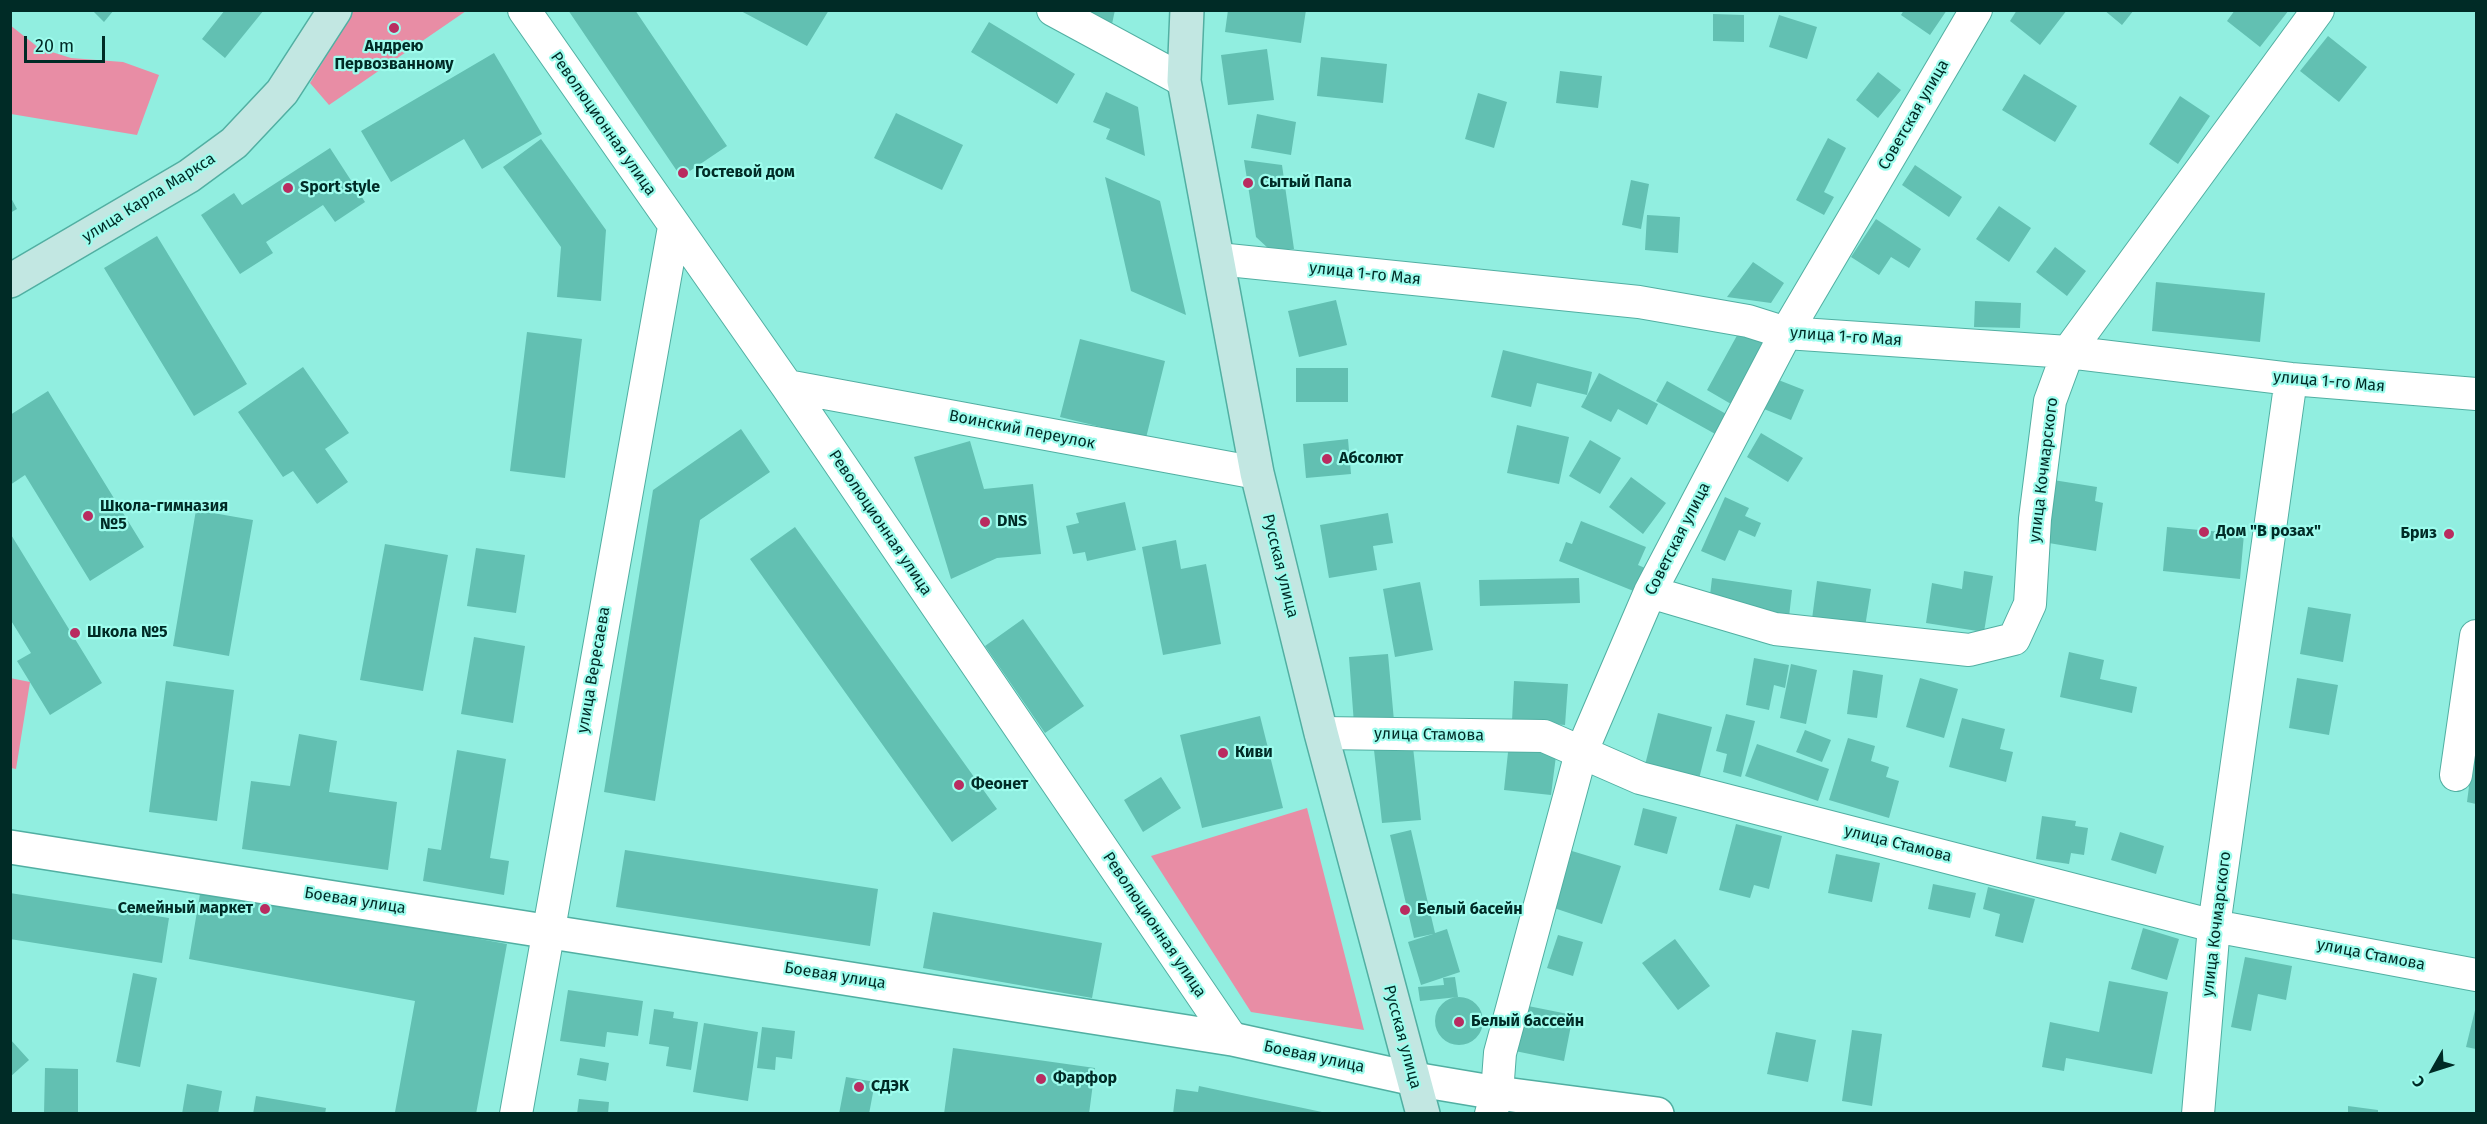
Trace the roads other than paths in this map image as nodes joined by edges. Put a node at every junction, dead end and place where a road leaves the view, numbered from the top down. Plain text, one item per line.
1 (335, 10) edge
2 (524, 10) edge
3 (1053, 10) edge
4 (1187, 10) edge
5 (1976, 10) edge
6 (2318, 10) edge
7 (1184, 81) junction
8 (674, 227) junction
9 (1218, 260) junction
10 (10, 281) edge
11 (1786, 333) junction
12 (2068, 352) junction
13 (2291, 379) junction
14 (787, 386) junction
15 (2476, 394) edge
16 (1257, 473) junction
17 (1650, 592) junction
18 (2476, 636) edge
19 (1321, 733) junction
20 (1581, 753) junction
21 (2456, 775) dead end
22 (10, 847) edge
23 (2214, 926) junction
24 (547, 931) junction
25 (2476, 975) edge
26 (1232, 1039) junction
27 (1414, 1079) junction
28 (1494, 1103) edge
29 (516, 1113) edge
30 (1422, 1113) edge
31 (1657, 1113) edge
32 (2198, 1113) edge

1 - 10 main road, улица Карла Маркса
2 - 8 street, Революционная улица
3 - 7 street
4 - 7 main road, Русская улица
5 - 11 street, Советская улица
6 - 12 street, улица Кочмарского
7 - 9 main road, Русская улица
8 - 14 street, Революционная улица
8 - 24 street, улица Вересаева
9 - 11 street, улица 1-го Мая
9 - 16 main road, Русская улица
11 - 12 street, улица 1-го Мая
11 - 17 street, Советская улица
12 - 13 street, улица 1-го Мая
12 - 17 street, улица Кочмарского
13 - 15 street, улица 1-го Мая
13 - 23 street, улица Кочмарского
14 - 16 street, Воинский переулок
14 - 26 street, Революционная улица
16 - 19 main road, Русская улица
17 - 20 street, Советская улица
18 - 21 street
19 - 20 street, улица Стамова
19 - 27 main road, Русская улица
20 - 23 street, улица Стамова
20 - 28 street, Советская улица
22 - 24 street, Боевая улица
23 - 25 street, улица Стамова
23 - 32 street, улица Кочмарского
24 - 26 street, Боевая улица
24 - 29 street, улица Вересаева
26 - 27 street, Боевая улица
27 - 28 street, Боевая улица
27 - 30 main road, Русская улица
28 - 31 street, Боевая улица

